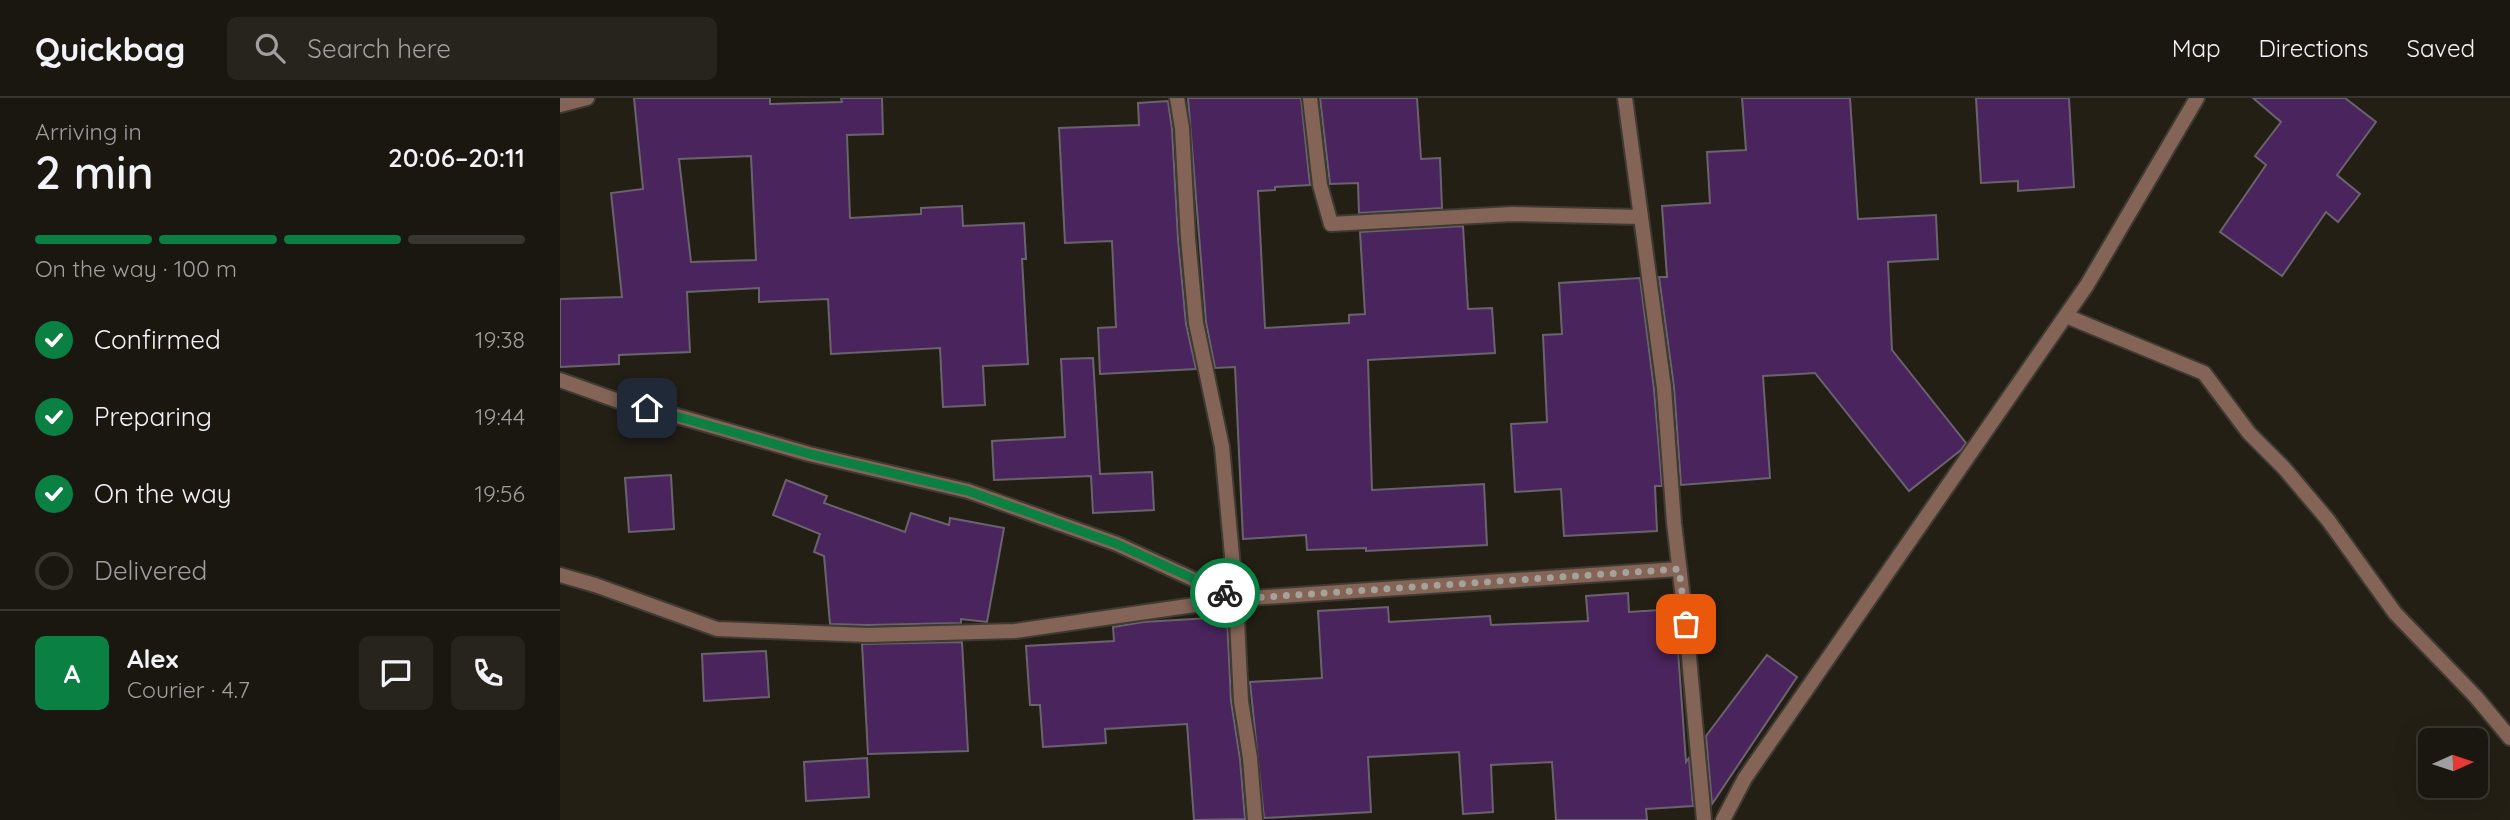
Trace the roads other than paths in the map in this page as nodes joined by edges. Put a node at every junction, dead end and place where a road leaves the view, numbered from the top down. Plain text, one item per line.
1 (587, 98) edge
2 (1177, 98) edge
3 (1310, 98) edge
4 (1625, 98) edge
5 (2197, 98) edge
6 (560, 105) edge
7 (1641, 216) junction
8 (2066, 316) junction
9 (560, 380) edge
10 (1679, 569) junction
11 (560, 575) edge
12 (1236, 599) junction
13 (2510, 738) edge
14 (1255, 820) edge
15 (1704, 820) edge
16 (1723, 820) edge

1 - 6 street
2 - 12 street
3 - 7 street
4 - 7 street
5 - 8 street
7 - 10 street
8 - 13 street
8 - 16 street
9 - 12 street
10 - 12 street
10 - 15 street
11 - 12 street
12 - 14 street

